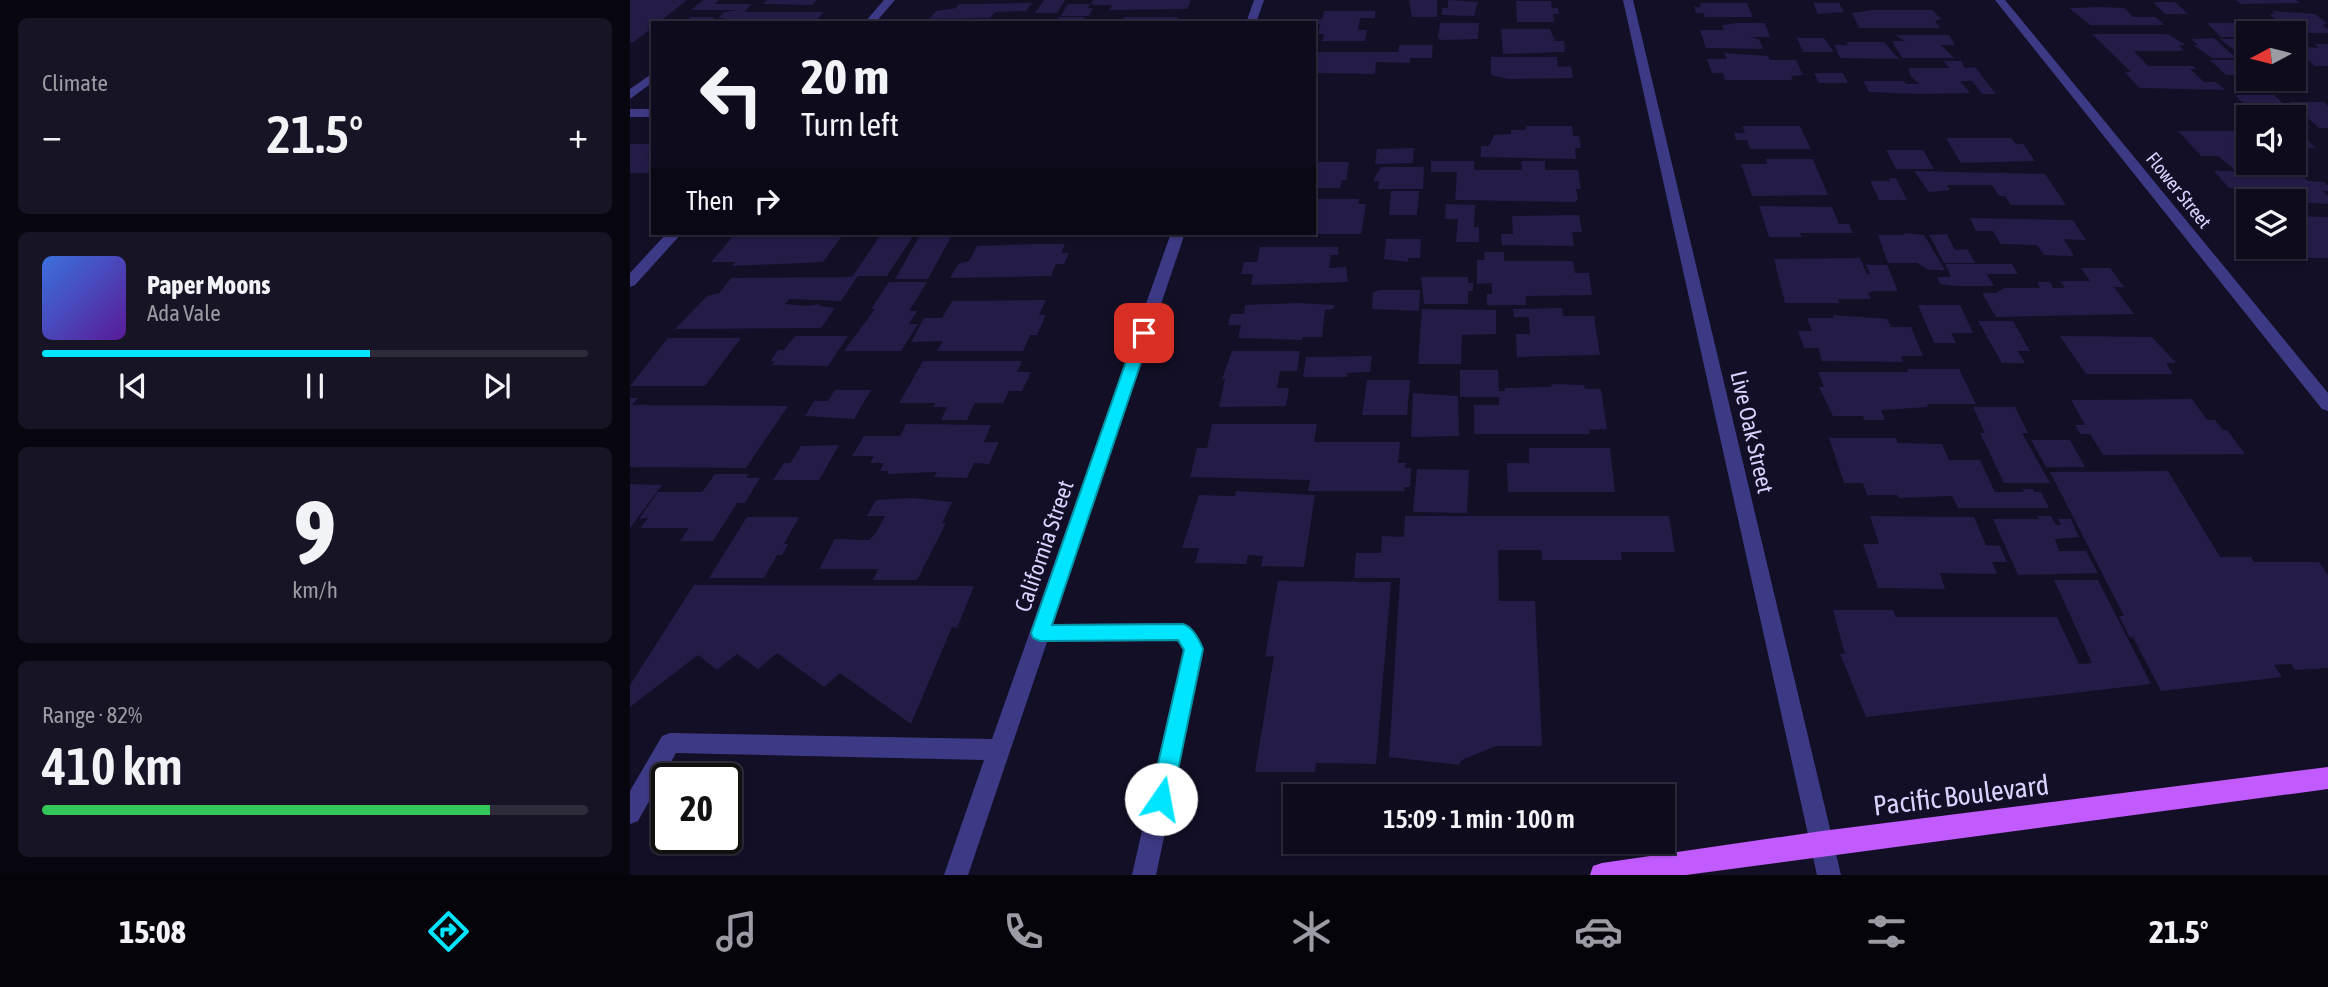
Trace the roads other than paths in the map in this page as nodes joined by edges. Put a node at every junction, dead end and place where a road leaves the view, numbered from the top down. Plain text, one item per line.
1 (890, 0) edge
2 (1259, 0) edge
3 (1628, 0) edge
4 (2000, 0) edge
5 (871, 21) edge
6 (1252, 21) edge
7 (651, 78) edge
8 (630, 95) edge
9 (630, 113) edge
10 (651, 113) edge
11 (673, 235) edge
12 (1177, 235) edge
13 (630, 282) edge
14 (2328, 405) edge
15 (1040, 633) junction
16 (999, 750) junction
17 (2328, 778) edge
18 (630, 813) edge
19 (1822, 843) junction
20 (956, 875) edge
21 (1144, 875) edge
22 (1602, 875) edge
23 (1829, 875) edge

1 - 5 street
2 - 6 street
3 - 19 street, Live Oak Street
4 - 14 street, Flower Street
7 - 8 street
9 - 10 street
11 - 13 street
12 - 15 street, California Street
15 - 16 street, California Street
15 - 21 street
16 - 18 street
16 - 20 street, California Street
17 - 19 main road, Pacific Boulevard
19 - 22 main road, Pacific Boulevard
19 - 23 street, Live Oak Street

